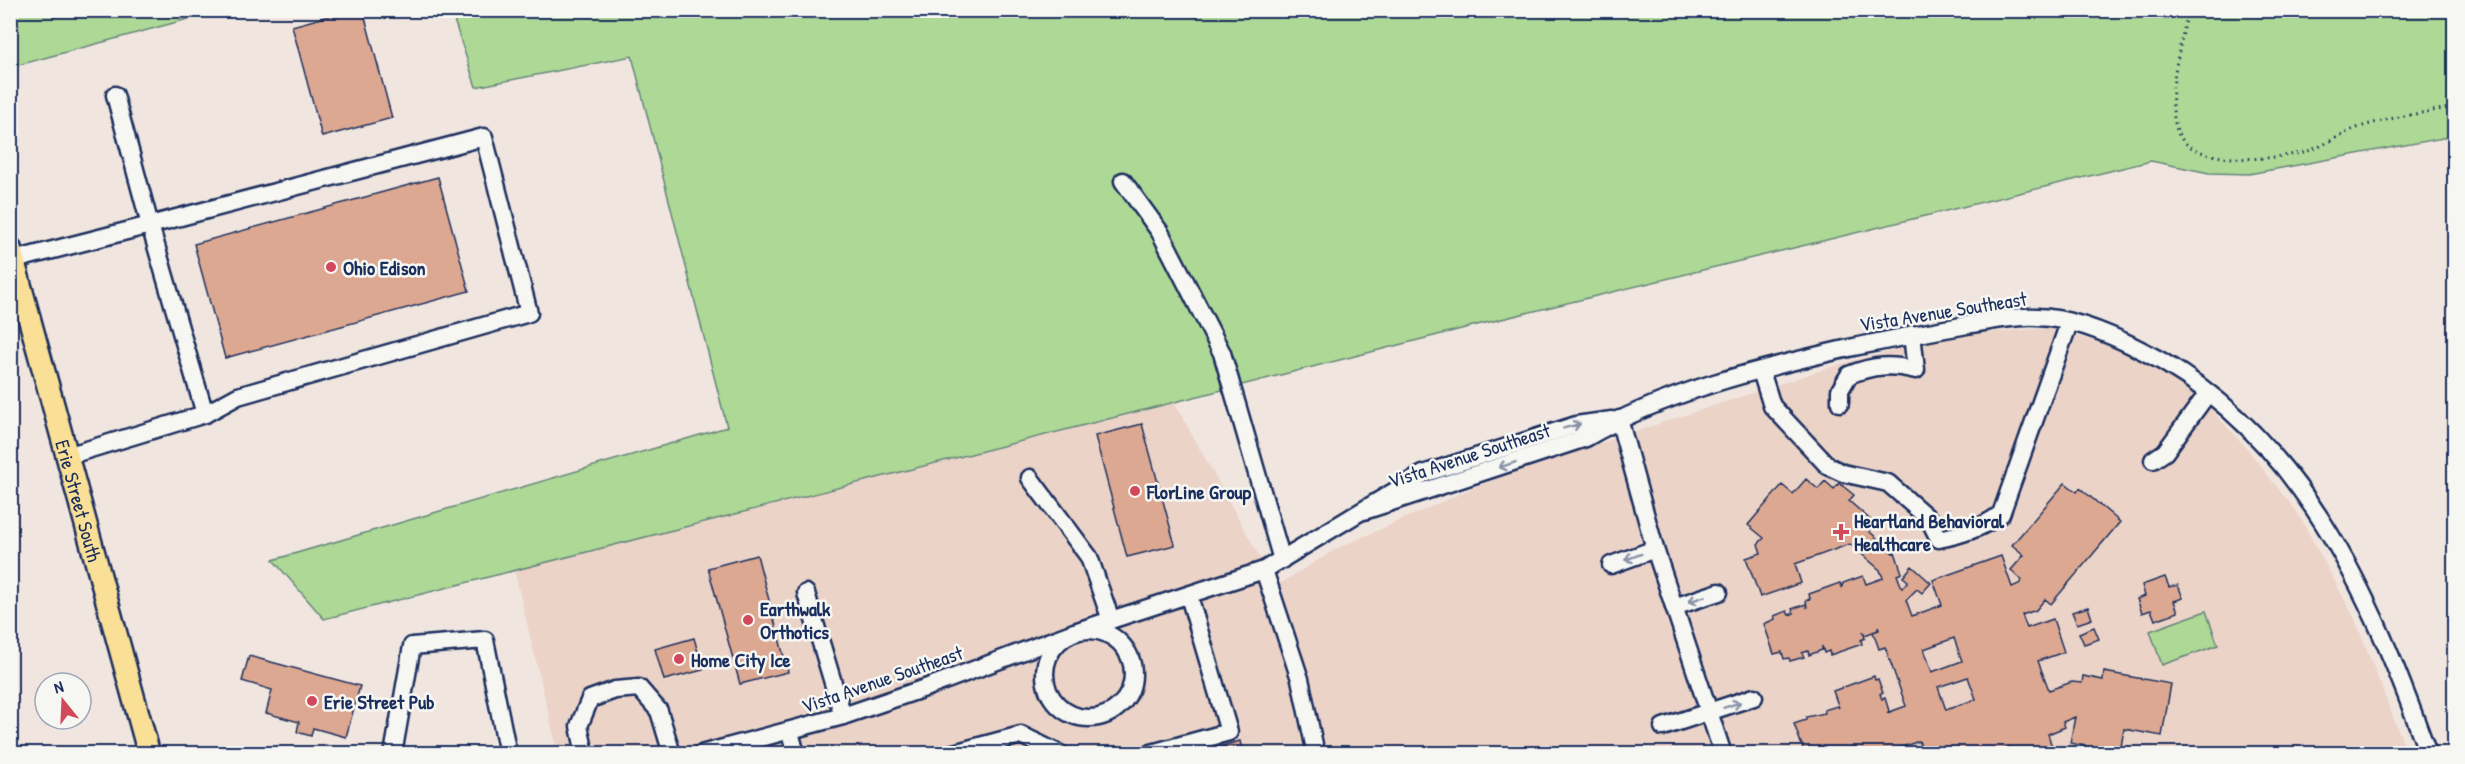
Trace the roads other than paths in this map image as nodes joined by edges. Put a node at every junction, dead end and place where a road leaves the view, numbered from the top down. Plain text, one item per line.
1 (115, 95) dead end
2 (1123, 181) dead end
3 (150, 225) junction
4 (12, 254) edge
5 (2070, 323) junction
6 (1912, 334) junction
7 (1761, 370) junction
8 (2208, 393) junction
9 (1840, 403) dead end
10 (205, 414) junction
11 (1619, 419) junction
12 (67, 456) junction
13 (2154, 460) dead end
14 (1030, 478) dead end
15 (1655, 549) junction
16 (1282, 560) junction
17 (1611, 565) dead end
18 (1264, 570) junction
19 (1719, 592) dead end
20 (806, 593) dead end
21 (1189, 596) junction
22 (1674, 607) junction
23 (1111, 620) junction
24 (1074, 632) junction
25 (1755, 697) dead end
26 (1709, 712) junction
27 (843, 716) junction
28 (1664, 727) dead end
29 (790, 732) junction
30 (149, 753) edge
31 (393, 753) edge
32 (508, 753) edge
33 (585, 753) edge
34 (672, 753) edge
35 (700, 753) edge
36 (796, 753) edge
37 (950, 753) edge
38 (1060, 753) edge
39 (1149, 753) edge
40 (1316, 753) edge
41 (1723, 753) edge
42 (2428, 753) edge

1 - 3 street
2 - 16 street
3 - 4 street
3 - 10 street
3 - 10 street
4 - 12 main road, Erie Street South
5 - 6 street, Vista Avenue Southeast
5 - 7 street
5 - 8 street, Vista Avenue Southeast
6 - 7 street, Vista Avenue Southeast
6 - 9 street
7 - 11 street, Vista Avenue Southeast
8 - 13 street
8 - 42 street, Vista Avenue Southeast
10 - 12 street
11 - 15 street
11 - 16 street, Vista Avenue Southeast
12 - 30 main road, Erie Street South
14 - 23 street
15 -> 17 street
15 - 22 street
16 - 18 street, Vista Avenue Southeast
18 - 21 street, Vista Avenue Southeast
18 - 40 street
19 -> 22 street
20 - 27 street
21 - 23 street, Vista Avenue Southeast
21 - 39 street
22 - 26 street
23 - 24 street, Vista Avenue Southeast
24 - 24 street, Vista Avenue Southeast
24 - 27 street, Vista Avenue Southeast
26 -> 25 street
26 - 28 street
26 - 41 street
27 - 29 street, Vista Avenue Southeast
29 - 35 street, Vista Avenue Southeast
29 - 36 street
31 - 32 street
33 - 34 street
37 - 38 street

